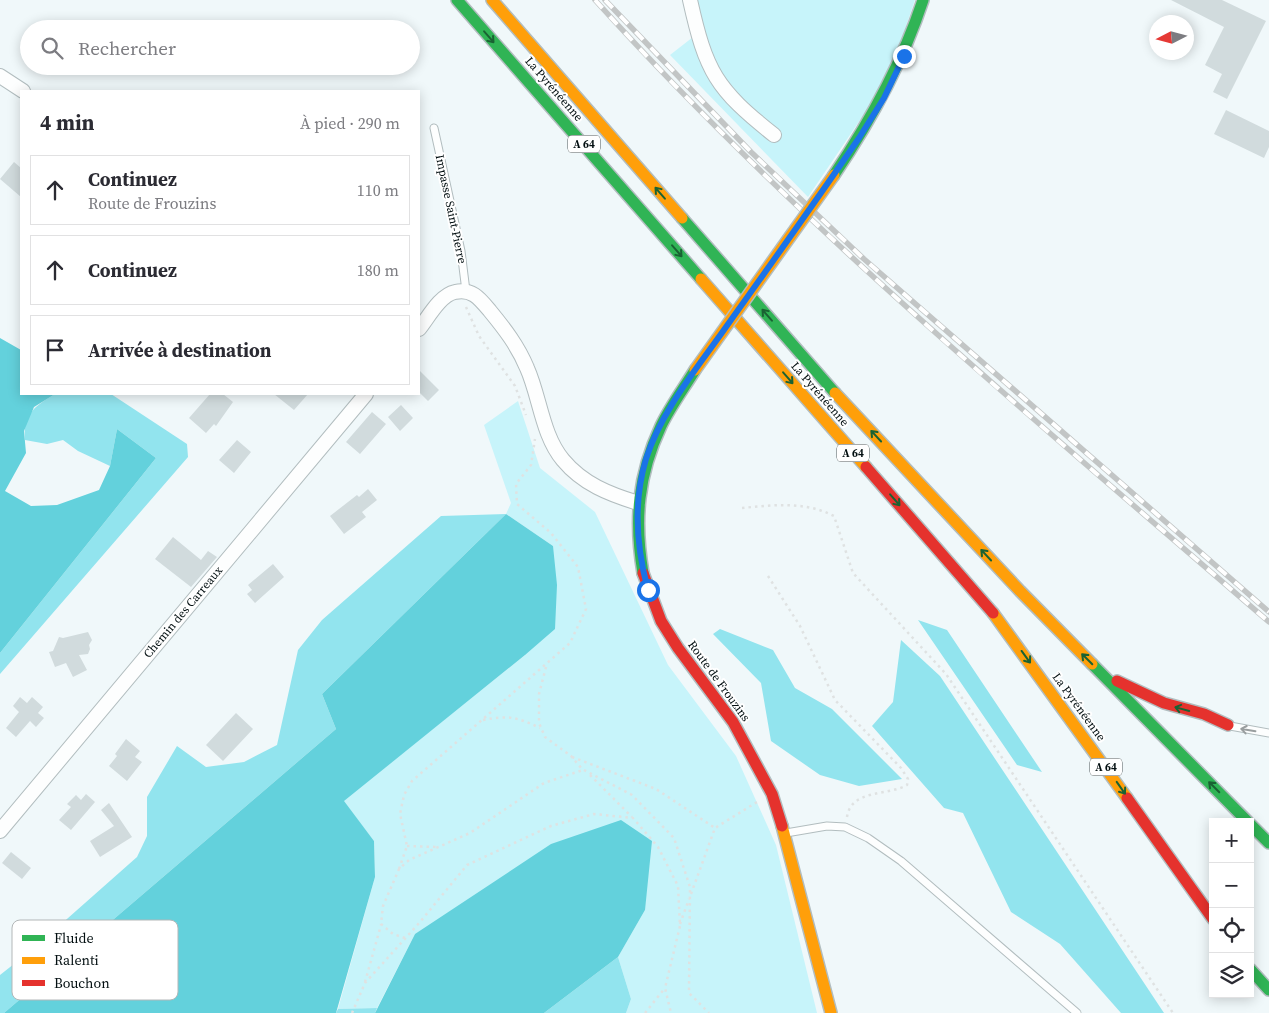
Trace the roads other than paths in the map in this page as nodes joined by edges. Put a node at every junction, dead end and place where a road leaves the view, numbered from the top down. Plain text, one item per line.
1 (457, 0) edge
2 (492, 0) edge
3 (690, 0) edge
4 (923, 0) edge
5 (0, 76) edge
6 (21, 90) edge
7 (434, 128) dead end
8 (774, 135) dead end
9 (466, 291) junction
10 (420, 329) edge
11 (365, 395) edge
12 (638, 503) junction
13 (1101, 674) junction
14 (1228, 725) joint
15 (1269, 733) edge
16 (1244, 818) edge
17 (1254, 828) edge
18 (0, 831) edge
19 (786, 834) junction
20 (1269, 842) edge
21 (1209, 913) edge
22 (1254, 973) edge
23 (1269, 990) edge
24 (831, 1013) edge
25 (1077, 1013) edge

1 -> 21 main road, La Pyrénéenne / A 64
13 -> 2 main road, La Pyrénéenne / A 64
3 - 8 street
4 - 12 main road, Route de Frouzins, bridge
5 - 6 street
7 - 9 lane, Impasse Saint-Pierre
9 - 10 street
9 - 12 street
11 - 18 street, Chemin des Carreaux
12 - 19 main road, Route de Frouzins
14 -> 13 main road
16 -> 13 main road, La Pyrénéenne / A 64
15 -> 14 lane
17 - 20 main road, La Pyrénéenne / A 64
19 - 24 main road, Route de Frouzins
19 - 25 lane
22 - 23 main road

